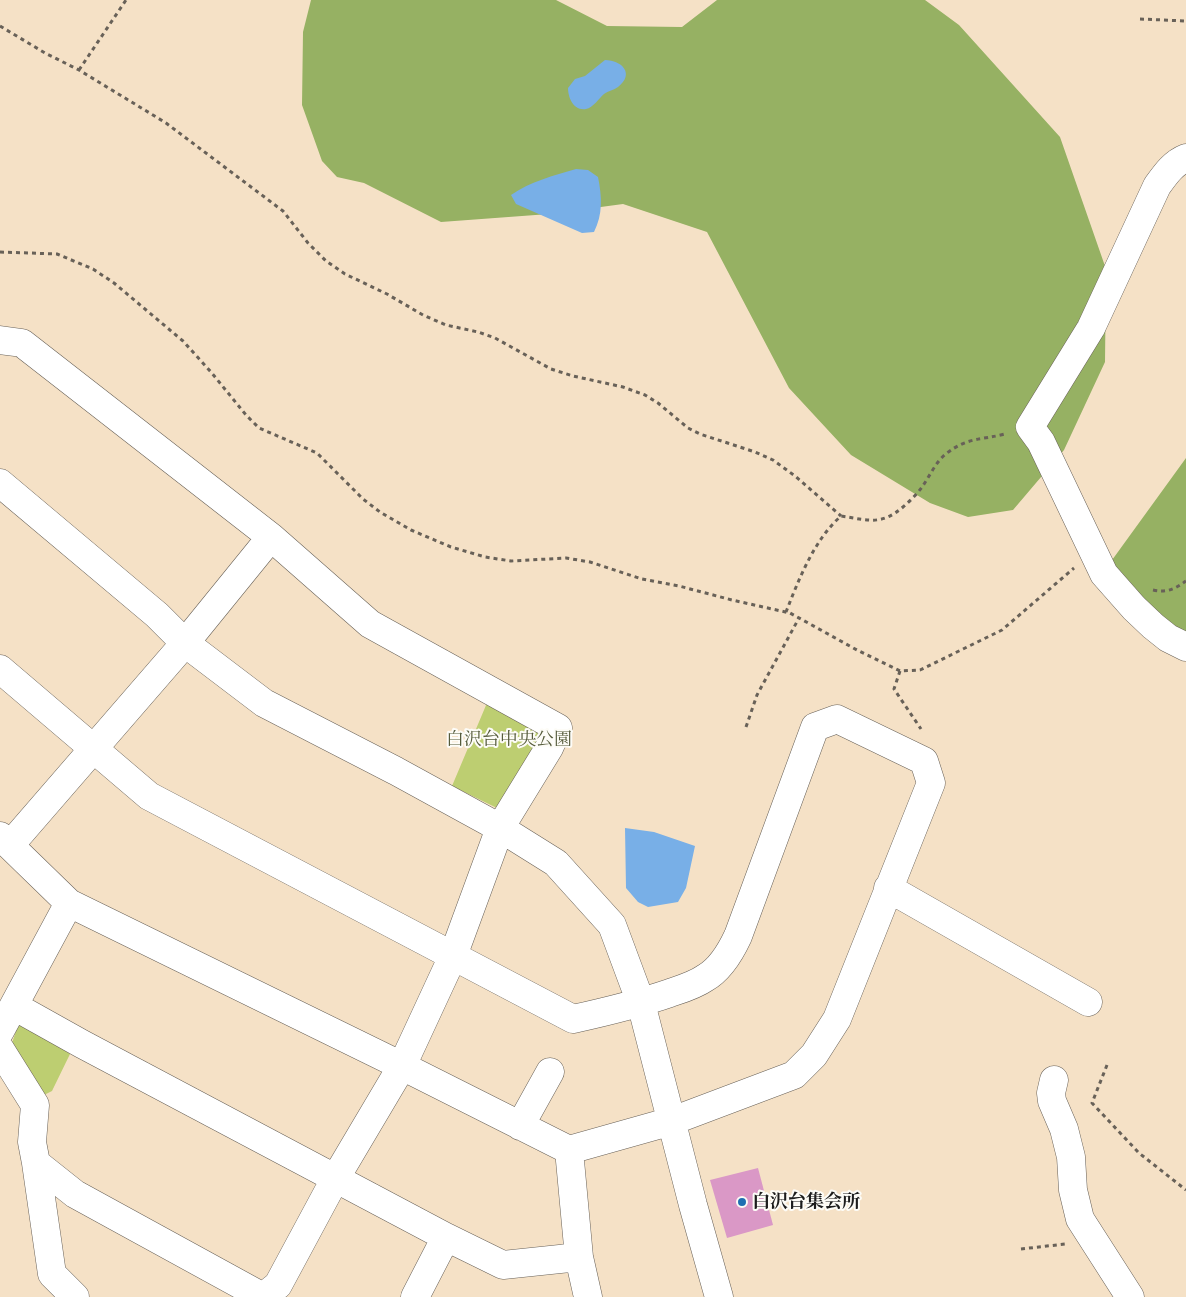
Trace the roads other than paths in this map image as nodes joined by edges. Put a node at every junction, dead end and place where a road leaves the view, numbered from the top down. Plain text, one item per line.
1 (1186, 158) edge
2 (0, 340) edge
3 (0, 483) edge
4 (271, 537) junction
5 (185, 643) junction
6 (1186, 647) edge
7 (0, 669) edge
8 (94, 750) junction
9 (500, 828) junction
10 (5, 841) edge
11 (888, 888) junction
12 (69, 903) junction
13 (453, 956) junction
14 (1088, 1002) dead end
15 (641, 1003) junction
16 (14, 1006) junction
17 (0, 1031) edge
18 (0, 1049) edge
19 (402, 1066) junction
20 (550, 1072) dead end
21 (1054, 1080) dead end
22 (672, 1121) junction
23 (520, 1126) junction
24 (569, 1150) junction
25 (36, 1163) junction
26 (335, 1179) junction
27 (446, 1237) junction
28 (579, 1257) junction
29 (75, 1297) edge
30 (263, 1297) edge
31 (415, 1297) edge
32 (588, 1297) edge
33 (719, 1297) edge
34 (1130, 1297) edge

1 - 6 street
2 - 4 street
3 - 5 street
4 - 5 street
4 - 9 street
5 - 8 street
5 - 9 street
7 - 8 street
8 - 10 street
8 - 13 street
9 - 13 street
9 - 15 street
10 - 12 street
11 - 14 street
11 - 15 street
11 - 22 street
12 - 16 street
12 - 19 street
13 - 15 street
13 - 19 street
15 - 22 street
16 - 17 street
16 - 26 street
18 - 25 street
19 - 23 street
19 - 26 street
20 - 23 street
21 - 34 street
22 - 24 street
22 - 33 street
23 - 24 street
24 - 28 street
25 - 29 street
25 - 30 street
26 - 27 street
26 - 30 street
27 - 28 street
27 - 31 street
28 - 32 street

